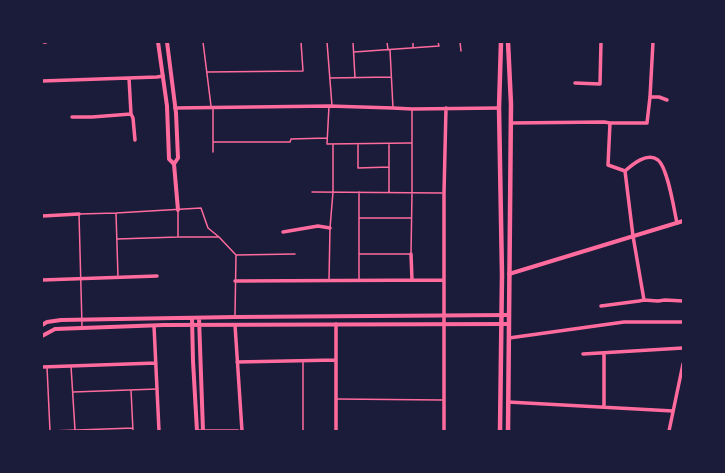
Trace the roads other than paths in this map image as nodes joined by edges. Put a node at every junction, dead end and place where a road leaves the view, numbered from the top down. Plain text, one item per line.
1 (42, 42) edge
2 (46, 42) edge
3 (158, 42) edge
4 (167, 42) edge
5 (203, 42) edge
6 (301, 42) edge
7 (327, 42) edge
8 (353, 42) edge
9 (387, 42) edge
10 (413, 42) edge
11 (438, 42) edge
12 (460, 42) edge
13 (501, 42) edge
14 (508, 42) edge
15 (601, 42) edge
16 (653, 42) edge
17 (413, 48) junction
18 (389, 50) junction
19 (461, 51) dead end
20 (354, 52) junction
21 (207, 72) junction
22 (163, 76) junction
23 (391, 77) junction
24 (129, 78) junction
25 (330, 78) junction
26 (355, 78) junction
27 (42, 81) edge
28 (575, 83) dead end
29 (650, 97) junction
30 (667, 100) dead end
31 (330, 106) junction
32 (175, 108) junction
33 (212, 108) junction
34 (393, 108) junction
35 (446, 108) junction
36 (499, 108) junction
37 (412, 109) junction
38 (131, 114) junction
39 (72, 116) dead end
40 (510, 123) junction
41 (610, 123) junction
42 (328, 138) junction
43 (135, 140) dead end
44 (213, 142) junction
45 (333, 144) junction
46 (358, 144) junction
47 (389, 144) junction
48 (411, 144) junction
49 (213, 152) dead end
50 (174, 164) junction
51 (389, 167) junction
52 (625, 172) junction
53 (312, 192) dead end
54 (333, 192) junction
55 (359, 192) junction
56 (390, 192) junction
57 (412, 193) junction
58 (444, 193) junction
59 (178, 210) junction
60 (116, 213) junction
61 (79, 214) junction
62 (42, 216) edge
63 (359, 218) junction
64 (411, 218) junction
65 (683, 221) edge
66 (677, 223) junction
67 (330, 228) junction
68 (283, 232) dead end
69 (633, 236) junction
70 (178, 237) junction
71 (219, 237) junction
72 (117, 239) junction
73 (295, 254) dead end
74 (359, 254) junction
75 (411, 254) junction
76 (236, 255) junction
77 (509, 274) junction
78 (157, 276) dead end
79 (118, 277) junction
80 (81, 278) junction
81 (42, 280) edge
82 (359, 280) junction
83 (412, 280) junction
84 (444, 280) junction
85 (235, 281) junction
86 (329, 281) junction
87 (644, 300) junction
88 (683, 301) edge
89 (601, 306) dead end
90 (502, 315) junction
91 (509, 315) junction
92 (444, 316) junction
93 (235, 317) junction
94 (192, 318) junction
95 (199, 318) junction
96 (82, 320) junction
97 (683, 322) edge
98 (336, 324) junction
99 (444, 324) junction
100 (501, 324) junction
101 (508, 324) junction
102 (42, 325) edge
103 (192, 325) junction
104 (199, 325) junction
105 (235, 325) junction
106 (154, 326) junction
107 (82, 328) junction
108 (42, 336) edge
109 (509, 338) junction
110 (683, 348) edge
111 (604, 353) junction
112 (583, 354) dead end
113 (336, 360) junction
114 (303, 361) junction
115 (237, 362) junction
116 (156, 363) junction
117 (683, 364) edge
118 (71, 366) junction
119 (42, 367) edge
120 (47, 367) junction
121 (157, 389) junction
122 (131, 390) junction
123 (73, 392) junction
124 (336, 399) junction
125 (444, 400) junction
126 (508, 402) junction
127 (604, 407) junction
128 (673, 411) junction
129 (133, 428) junction
130 (74, 430) junction
131 (50, 431) edge
132 (133, 431) edge
133 (159, 431) edge
134 (197, 431) edge
135 (203, 431) edge
136 (238, 431) edge
137 (242, 431) edge
138 (302, 431) edge
139 (336, 431) edge
140 (444, 431) edge
141 (500, 431) edge
142 (508, 431) edge
143 (669, 431) edge

1 - 2 street
3 - 22 street
4 - 32 street
5 - 21 lane
6 - 21 lane
7 - 25 lane
8 - 20 lane
9 - 18 lane
10 - 17 lane
11 - 17 lane
12 - 19 lane
13 - 36 main road
14 - 40 main road
15 - 28 street
16 - 29 street
17 - 18 lane
18 - 20 lane
18 - 23 lane
20 - 26 lane
21 - 33 lane
22 - 24 street
22 - 50 street
23 - 26 lane
23 - 34 lane
24 - 27 street
24 - 38 street
25 - 26 lane
25 - 31 lane
29 - 30 street
29 - 41 street
31 - 33 street
31 - 34 street
31 - 42 lane
32 - 33 street
32 - 50 street
33 - 44 lane
34 - 37 street
35 - 36 street
35 - 37 street
35 - 58 street
36 - 90 main road
37 - 48 lane
38 - 39 street
38 - 43 street
40 - 41 street
40 - 77 main road
41 - 52 street
42 - 44 lane
42 - 45 lane
44 - 49 lane
45 - 46 lane
45 - 54 lane
46 - 47 lane
46 - 51 lane
47 - 48 lane
47 - 51 lane
48 - 57 lane
50 - 59 street
51 - 56 lane
52 - 66 street
52 - 69 street
53 - 54 lane
54 - 55 lane
54 - 67 lane
55 - 56 lane
55 - 63 lane
56 - 57 lane
57 - 58 lane
57 - 64 lane
58 - 84 street
59 - 60 lane
59 - 70 lane
59 - 71 lane
60 - 61 lane
60 - 72 lane
61 - 62 street
61 - 80 lane
63 - 64 lane
63 - 74 lane
64 - 75 lane
65 - 66 street
66 - 69 street
67 - 68 street
67 - 86 lane
69 - 77 street
69 - 87 street
70 - 71 lane
70 - 72 lane
71 - 76 lane
72 - 79 lane
73 - 76 lane
74 - 75 lane
74 - 82 lane
75 - 83 street
76 - 85 lane
77 - 91 main road
78 - 79 street
79 - 80 street
80 - 81 street
80 - 96 lane
82 - 83 street
82 - 86 street
83 - 84 street
84 - 92 street
85 - 86 street
85 - 93 lane
87 - 88 street
87 - 89 street
90 - 91 street
90 - 92 street
90 - 100 main road
91 - 101 main road
92 - 93 street
92 - 99 street
93 - 95 street
94 - 95 street
94 - 96 street
94 - 103 street
95 - 104 street
96 - 102 street
96 - 107 lane
97 - 109 street
98 - 99 street
98 - 105 street
98 - 113 street
99 - 100 street
99 - 125 street
100 - 101 street
100 - 141 main road
101 - 109 main road
103 - 104 street
103 - 106 street
103 - 134 street
104 - 105 street
104 - 135 street
105 - 115 street
106 - 107 street
106 - 116 street
107 - 108 street
109 - 126 main road
110 - 111 street
111 - 112 street
111 - 127 street
113 - 114 street
113 - 124 street
114 - 115 street
114 - 138 lane
115 - 137 street
116 - 118 street
116 - 121 street
117 - 128 street
118 - 120 street
118 - 123 lane
119 - 120 street
120 - 131 lane
121 - 122 lane
121 - 133 street
122 - 123 lane
122 - 129 lane
123 - 130 lane
124 - 125 lane
124 - 139 street
125 - 140 street
126 - 127 street
126 - 142 main road
127 - 128 street
128 - 143 street
129 - 130 lane
129 - 132 lane
130 - 131 lane
134 - 135 street
135 - 136 street

